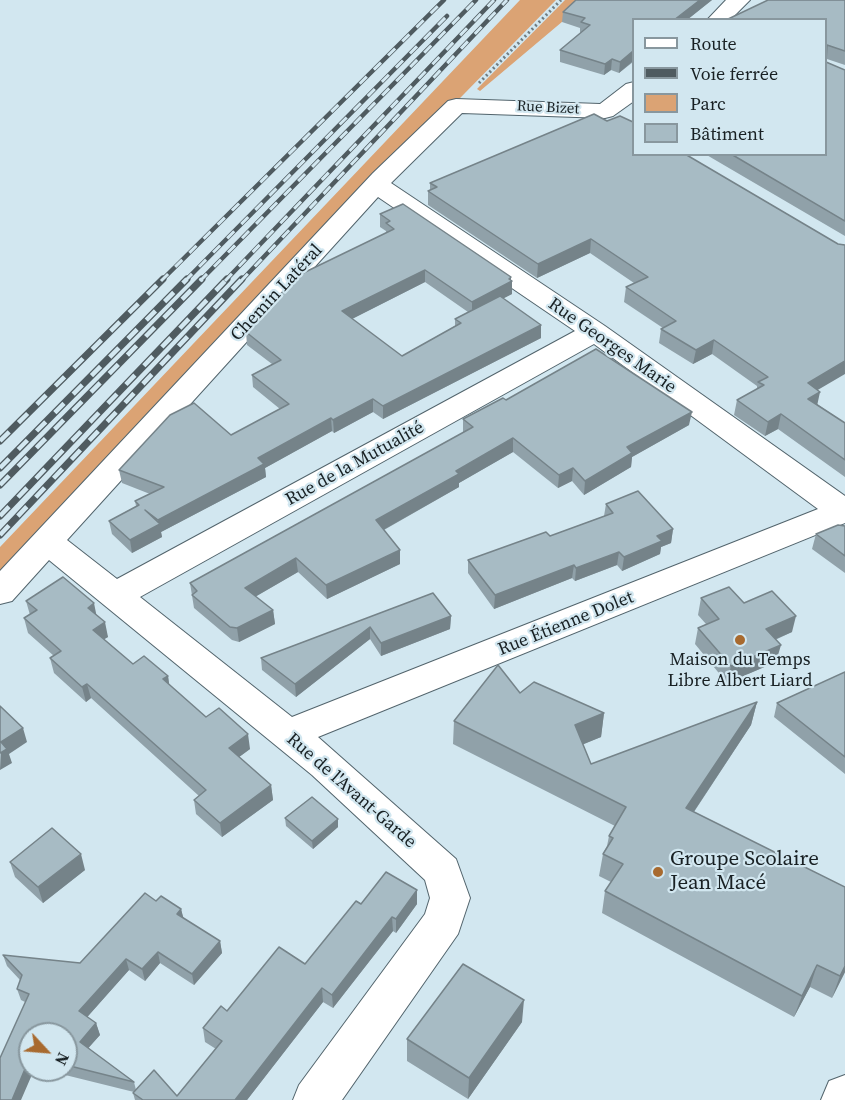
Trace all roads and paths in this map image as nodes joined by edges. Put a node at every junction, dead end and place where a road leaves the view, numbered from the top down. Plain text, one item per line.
1 (561, 0) edge
2 (739, 0) edge
3 (720, 18) edge
4 (632, 91) edge
5 (456, 106) junction
6 (376, 185) junction
7 (595, 332) junction
8 (844, 512) edge
9 (46, 541) junction
10 (0, 592) edge
11 (116, 595) junction
12 (289, 737) junction
13 (315, 1100) edge

1 - 5 path
2 - 3 street
4 - 5 street, Rue Bizet
5 - 6 street, Chemin Latéral
6 - 7 street, Rue Georges Marie
6 - 9 street, Chemin Latéral
7 - 8 street, Rue Georges Marie
7 - 11 street, Rue de la Mutualité
8 - 12 street, Rue Étienne Dolet
9 - 10 street, Chemin Latéral
9 - 11 street, Rue de l'Avant-Garde
11 - 12 street, Rue de l'Avant-Garde
12 - 13 street, Rue de l'Avant-Garde

